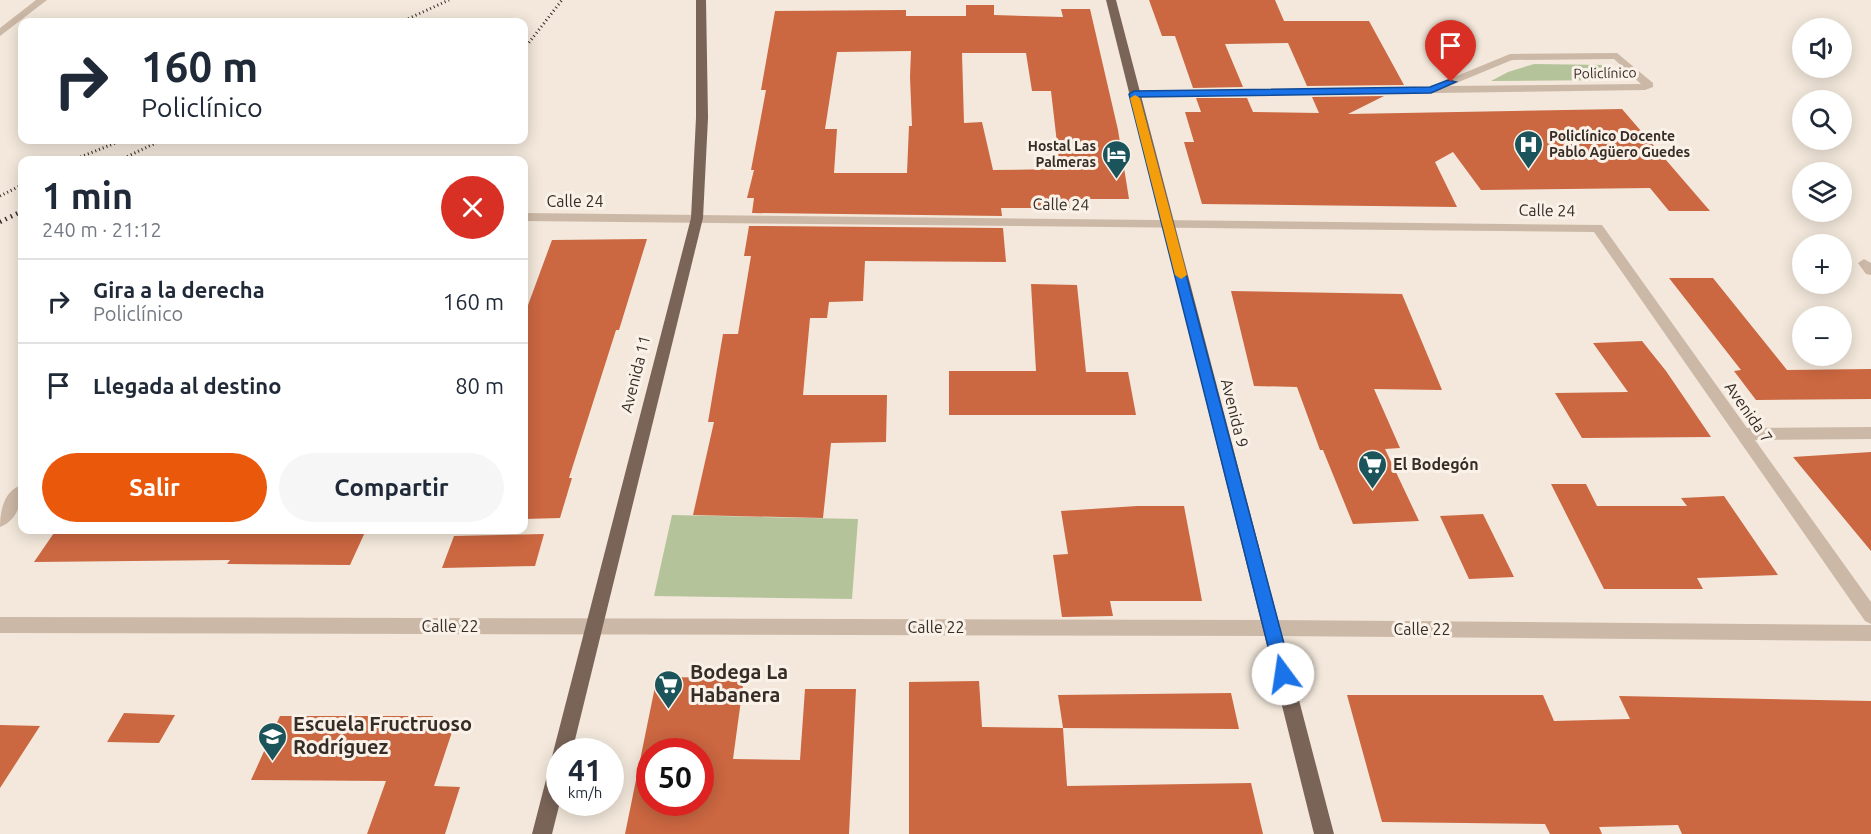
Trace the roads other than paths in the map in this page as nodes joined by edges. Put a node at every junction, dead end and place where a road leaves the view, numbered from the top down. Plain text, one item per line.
1 (42, 0) edge
2 (701, 0) edge
3 (708, 0) edge
4 (1111, 0) edge
5 (19, 18) edge
6 (18, 19) edge
7 (0, 33) edge
8 (1431, 90) junction
9 (1134, 94) junction
10 (528, 217) edge
11 (697, 218) junction
12 (1167, 222) junction
13 (1598, 228) joint
14 (1871, 433) edge
15 (1743, 434) junction
16 (18, 496) edge
17 (0, 520) edge
18 (1871, 616) edge
19 (0, 625) edge
20 (592, 626) junction
21 (1272, 628) junction
22 (1871, 633) edge
23 (565, 738) edge
24 (546, 816) edge
25 (542, 834) edge
26 (1324, 834) edge

1 - 5 street
2 - 3 street
2 - 11 main road, Avenida 11
4 - 9 main road, Avenida 9
6 - 7 street
8 - 8 street, Policlínico
8 - 9 street, Policlínico
9 - 12 main road, Avenida 9
10 - 11 street, Calle 24
11 - 12 street, Calle 24
11 - 20 main road, Avenida 11
12 - 13 street, Calle 24
12 - 21 main road, Avenida 9
13 - 15 street, Avenida 7
14 - 15 street
15 - 18 street, Avenida 7
16 - 17 street
19 - 20 street, Calle 22
20 - 21 street, Calle 22
20 - 23 main road, Avenida 11
21 - 22 street, Calle 22
21 - 26 main road, Avenida 9
24 - 25 main road

